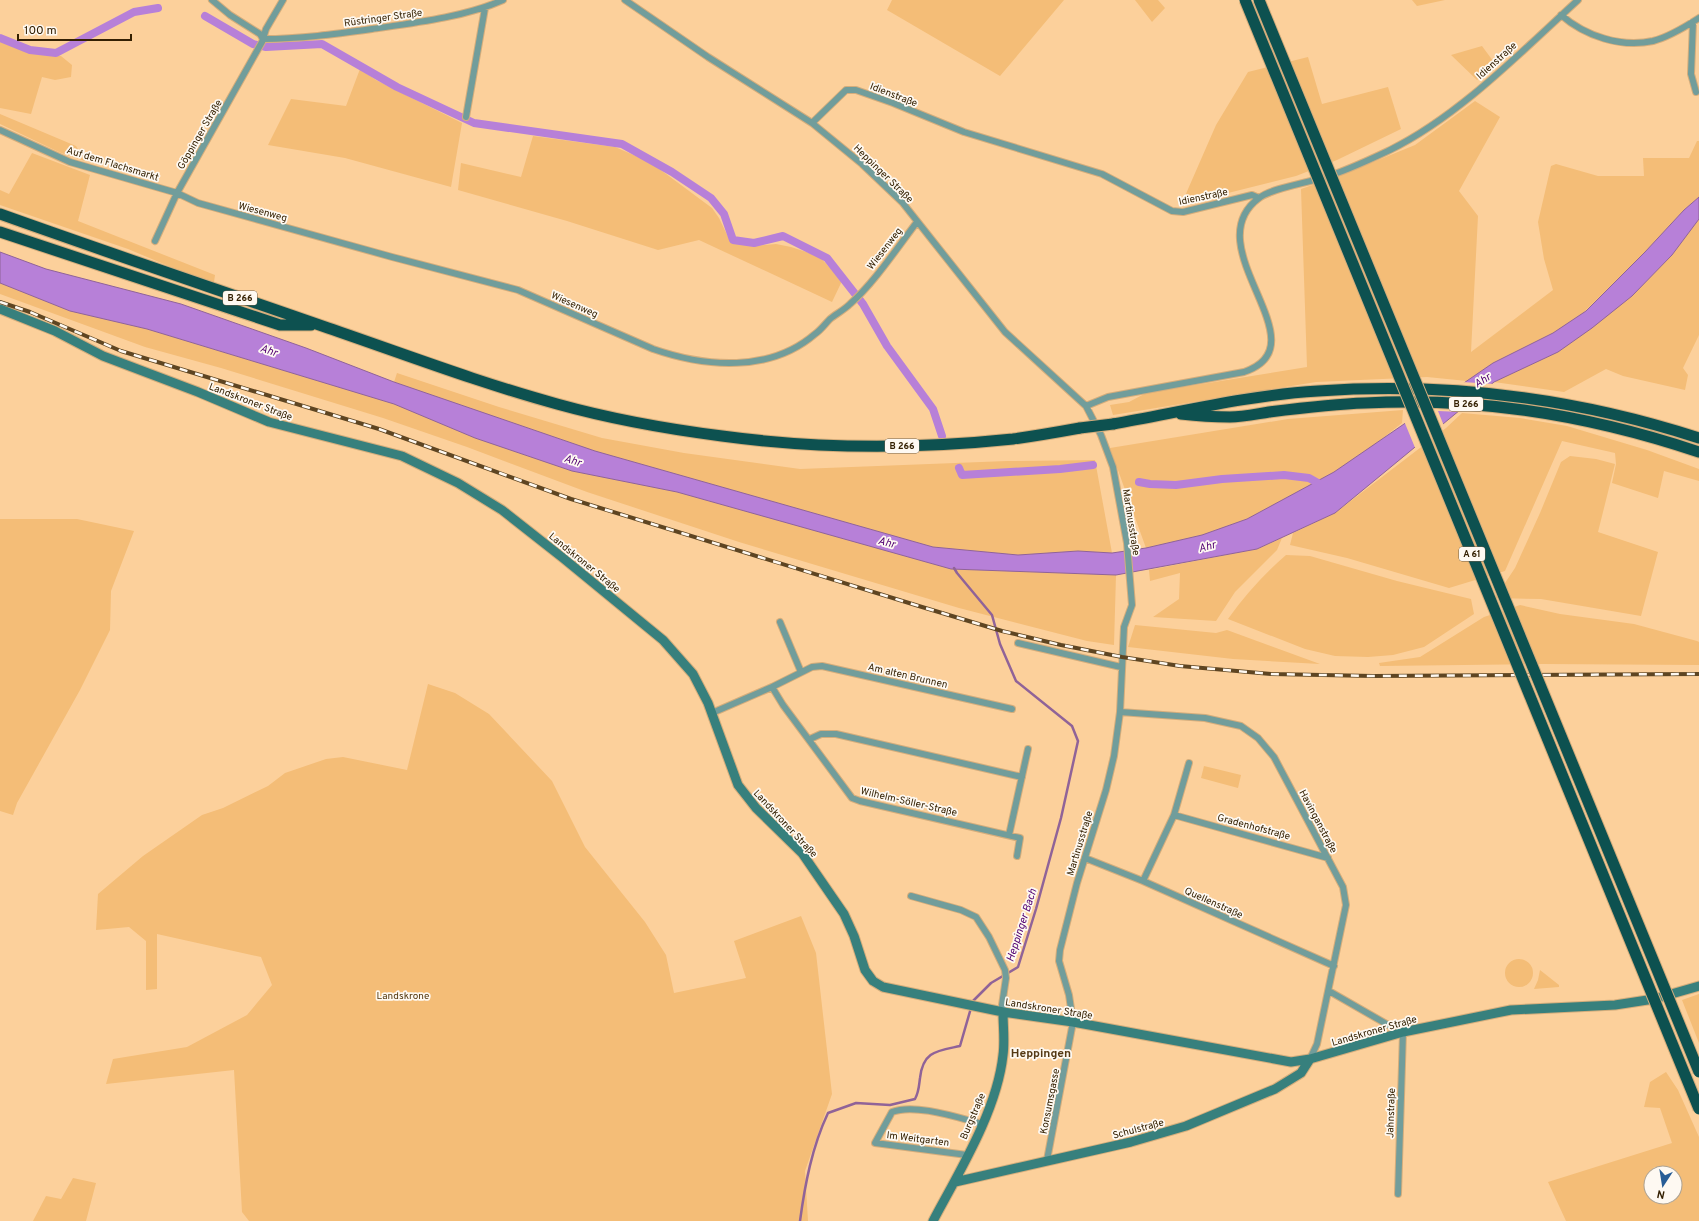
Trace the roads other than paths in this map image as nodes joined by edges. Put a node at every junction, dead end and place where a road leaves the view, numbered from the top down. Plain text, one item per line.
1 (212, 0) edge
2 (283, 0) edge
3 (504, 0) edge
4 (625, 0) edge
5 (1244, 0) edge
6 (1259, 0) edge
7 (1578, 0) edge
8 (485, 8) junction
9 (1561, 15) junction
10 (1699, 18) edge
11 (1693, 22) junction
12 (261, 43) junction
13 (1696, 92) dead end
14 (466, 118) dead end
15 (812, 122) junction
16 (0, 130) edge
17 (177, 193) junction
18 (1259, 198) junction
19 (0, 214) edge
20 (917, 222) junction
21 (0, 232) edge
22 (155, 240) dead end
23 (0, 309) edge
24 (321, 326) junction
25 (1086, 406) junction
26 (1175, 413) junction
27 (1699, 438) edge
28 (1107, 451) joint
29 (1699, 452) edge
30 (780, 622) dead end
31 (1018, 643) dead end
32 (1121, 667) junction
33 (801, 672) junction
34 (772, 687) junction
35 (1012, 709) dead end
36 (1120, 712) junction
37 (712, 713) junction
38 (810, 739) junction
39 (1028, 749) dead end
40 (1189, 763) dead end
41 (1022, 777) junction
42 (1174, 815) junction
43 (1009, 835) junction
44 (1016, 856) dead end
45 (1085, 858) junction
46 (1328, 858) junction
47 (1143, 881) junction
48 (911, 896) dead end
49 (1334, 966) junction
50 (1699, 986) edge
51 (1329, 991) junction
52 (1003, 1012) junction
53 (1073, 1022) junction
54 (1390, 1026) dead end
55 (1403, 1032) junction
56 (1310, 1059) junction
57 (1699, 1072) edge
58 (1699, 1109) edge
59 (983, 1124) junction
60 (967, 1155) junction
61 (1047, 1160) junction
62 (955, 1182) junction
63 (1398, 1194) dead end
64 (933, 1221) edge

1 - 12 street
2 - 12 street, Göppinger Straße
3 - 8 street, Rüstringer Straße
4 - 15 street, Heppinger Straße
5 - 58 highway, A 61, bridge
6 - 57 highway, A 61, bridge
7 - 9 street, Idienstraße
8 - 12 street, Rüstringer Straße
8 - 14 street
9 - 11 street
9 - 18 street, Idienstraße
10 - 11 street
11 - 13 street
12 - 17 street, Göppinger Straße
15 - 18 street, Idienstraße
15 - 20 street, Heppinger Straße
16 - 17 street, Auf dem Flachsmarkt
17 - 20 street, Wiesenweg
17 - 22 street, Göppinger Straße
18 - 25 street
19 - 24 highway, B 266
20 - 25 street, Heppinger Straße
21 - 24 highway, B 266
23 - 37 main road, Landskroner Straße
24 - 26 highway, B 266, bridge
25 - 28 street, Heppinger Straße
26 - 27 highway, B 266, bridge
26 - 29 highway, B 266, bridge
28 - 32 street, Martinusstraße
30 - 33 street
31 - 32 street
32 - 36 street, Martinusstraße
33 - 34 street, Am alten Brunnen
33 - 35 street, Am alten Brunnen
34 - 37 street, Am alten Brunnen
34 - 38 street, Wilhelm-Söller-Straße
36 - 45 street, Martinusstraße
36 - 46 street, Havinganstraße
37 - 52 main road, Landskroner Straße
38 - 41 street
38 - 43 street, Wilhelm-Söller-Straße
39 - 41 street
40 - 42 street
41 - 43 street
42 - 46 street, Gradenhofstraße
42 - 47 street
43 - 44 street
45 - 47 street, Quellenstraße
45 - 53 street, Martinusstraße
46 - 49 street, Havinganstraße
47 - 49 street, Quellenstraße
48 - 52 street
49 - 51 street, Havinganstraße
50 - 55 main road, Landskroner Straße
51 - 54 street
51 - 56 street, Havinganstraße
52 - 53 main road, Landskroner Straße
52 - 59 main road, Burgstraße
53 - 56 main road, Landskroner Straße
53 - 61 street, Konsumsgasse
55 - 56 main road, Landskroner Straße
55 - 63 street, Jahnstraße
56 - 61 main road, Schulstraße
59 - 60 main road, Burgstraße
59 - 60 street, Im Weitgarten
60 - 62 main road, Burgstraße
61 - 62 main road, Schulstraße
62 - 64 main road, Burgstraße

